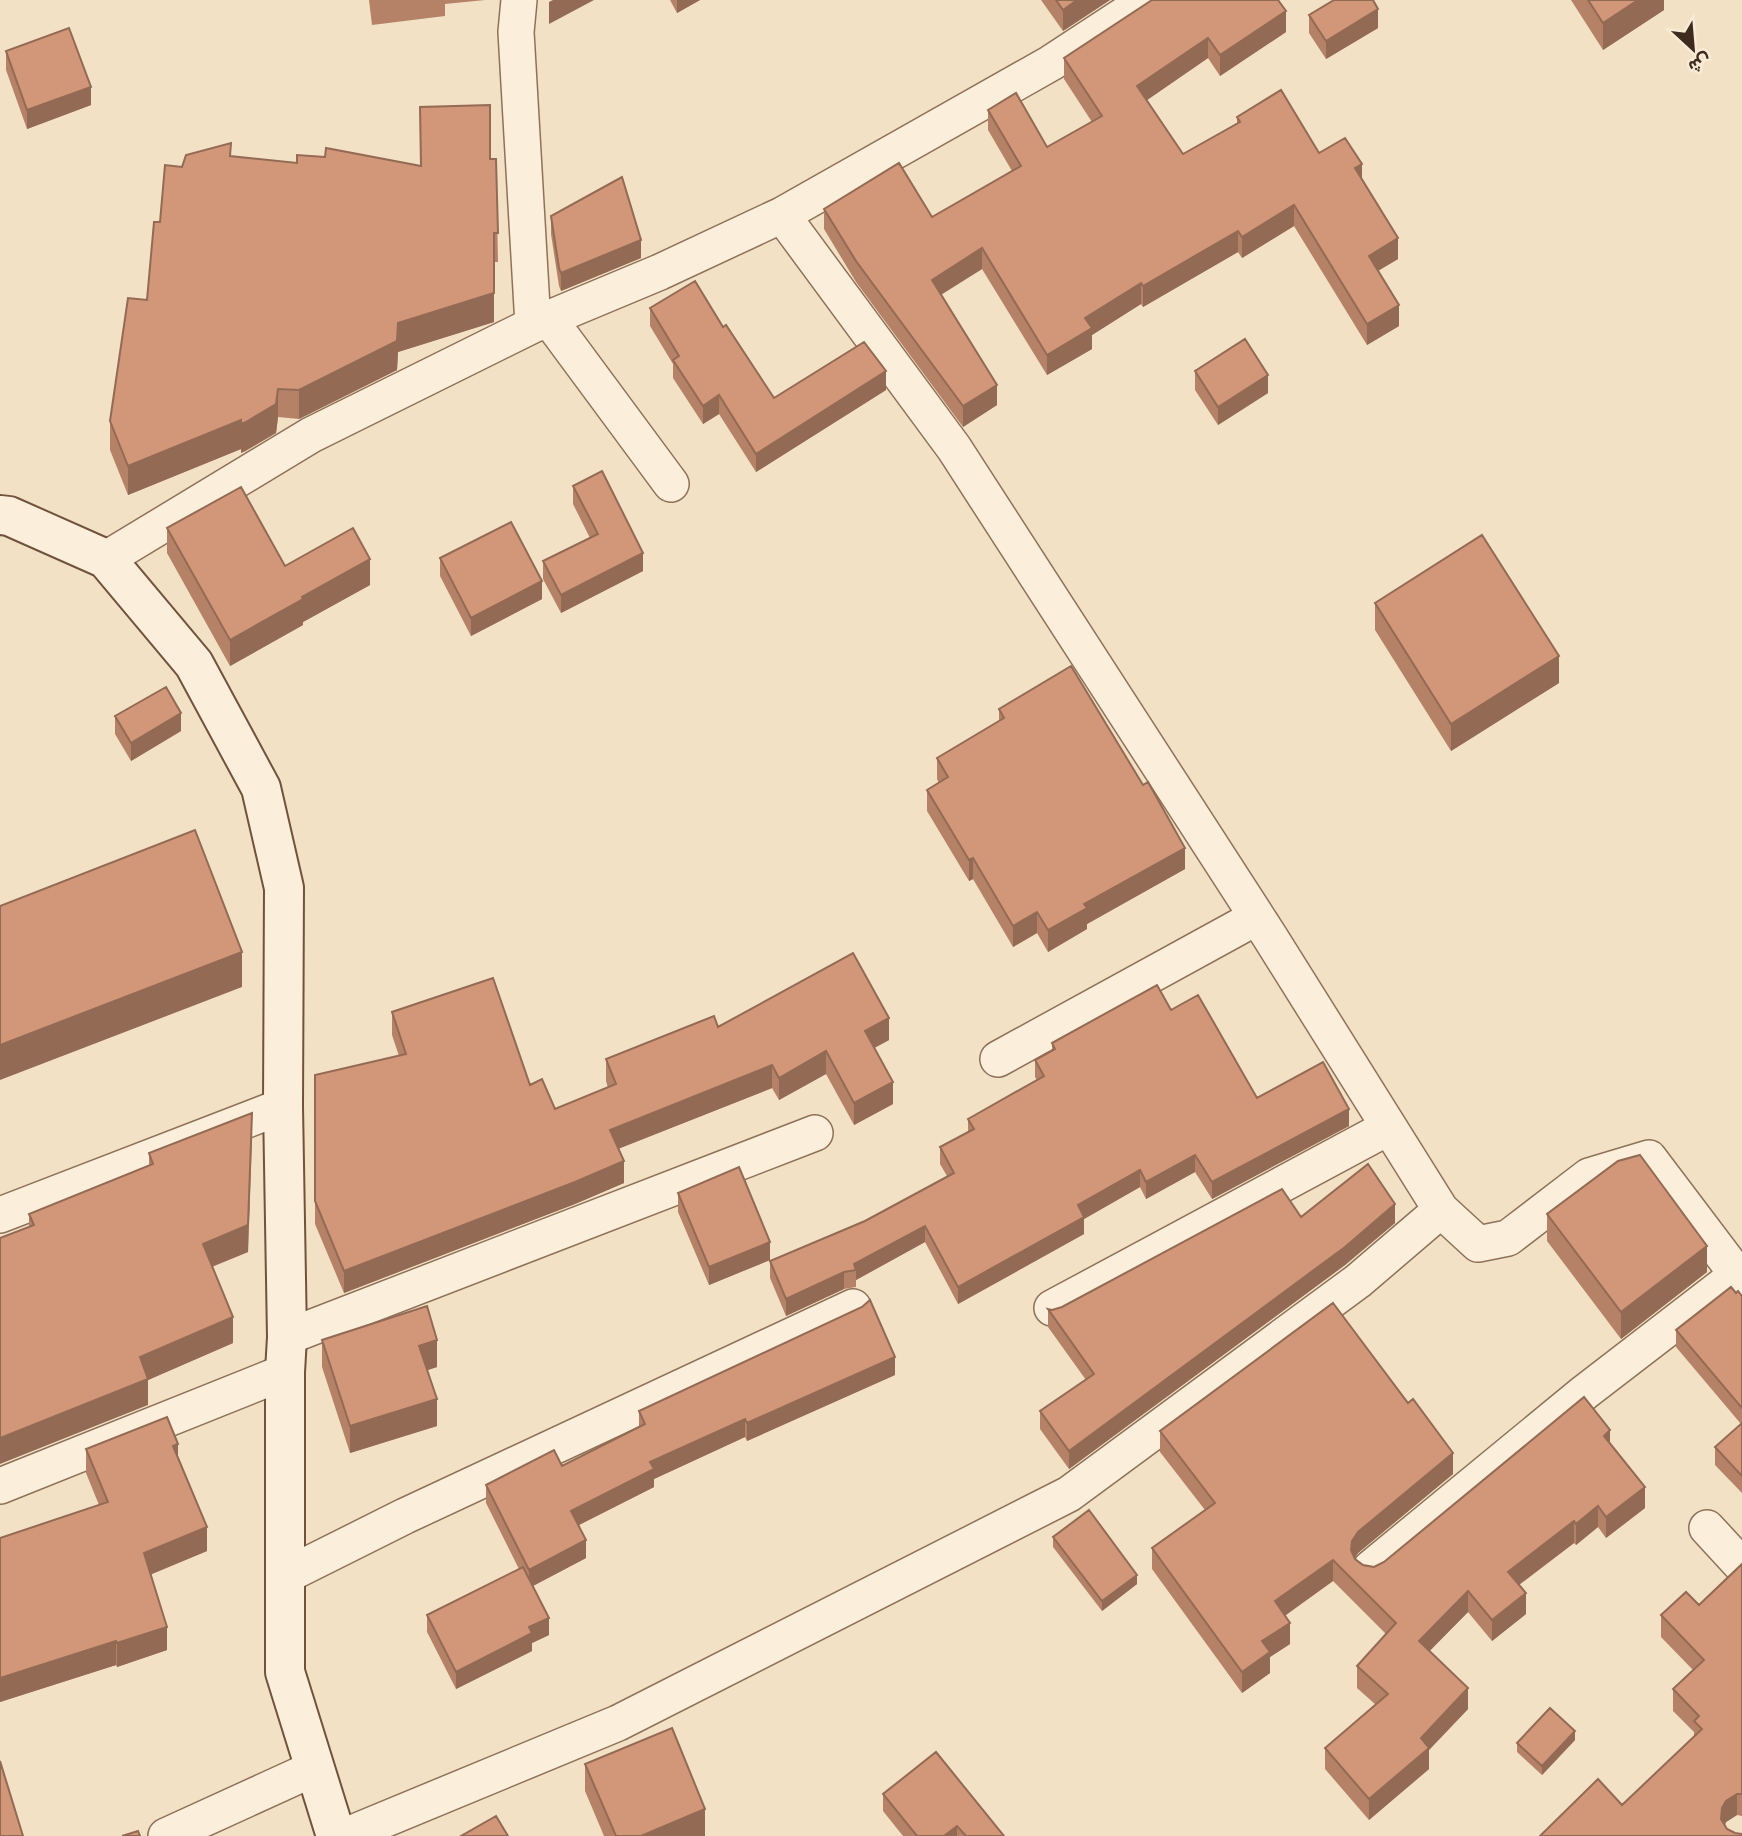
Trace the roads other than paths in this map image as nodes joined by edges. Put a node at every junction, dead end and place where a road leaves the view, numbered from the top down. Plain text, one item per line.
1 (519, 0) edge
2 (1147, 0) edge
3 (782, 215) junction
4 (541, 322) junction
5 (671, 484) dead end
6 (0, 515) edge
7 (106, 559) junction
8 (1257, 917) junction
9 (998, 1059) dead end
10 (283, 1106) junction
11 (1389, 1128) junction
12 (816, 1133) dead end
13 (1441, 1210) junction
14 (0, 1215) edge
15 (1736, 1262) edge
16 (853, 1307) dead end
17 (1052, 1308) edge
18 (286, 1355) junction
19 (0, 1486) edge
20 (1707, 1528) dead end
21 (1742, 1566) edge
22 (1371, 1568) edge
23 (285, 1576) junction
24 (315, 1768) junction
25 (166, 1836) edge
26 (336, 1836) edge
27 (345, 1836) edge

1 - 4 street
2 - 3 street
3 - 4 street
3 - 8 street
4 - 5 street
4 - 7 street
6 - 7 street
7 - 10 street
8 - 9 street
8 - 11 street
10 - 14 street
10 - 18 street
11 - 13 street
11 - 17 street
12 - 18 street
13 - 15 street
13 - 27 street
15 - 22 street
16 - 23 street
18 - 19 street
18 - 23 street
20 - 21 street
23 - 24 street
24 - 25 street
24 - 26 street

